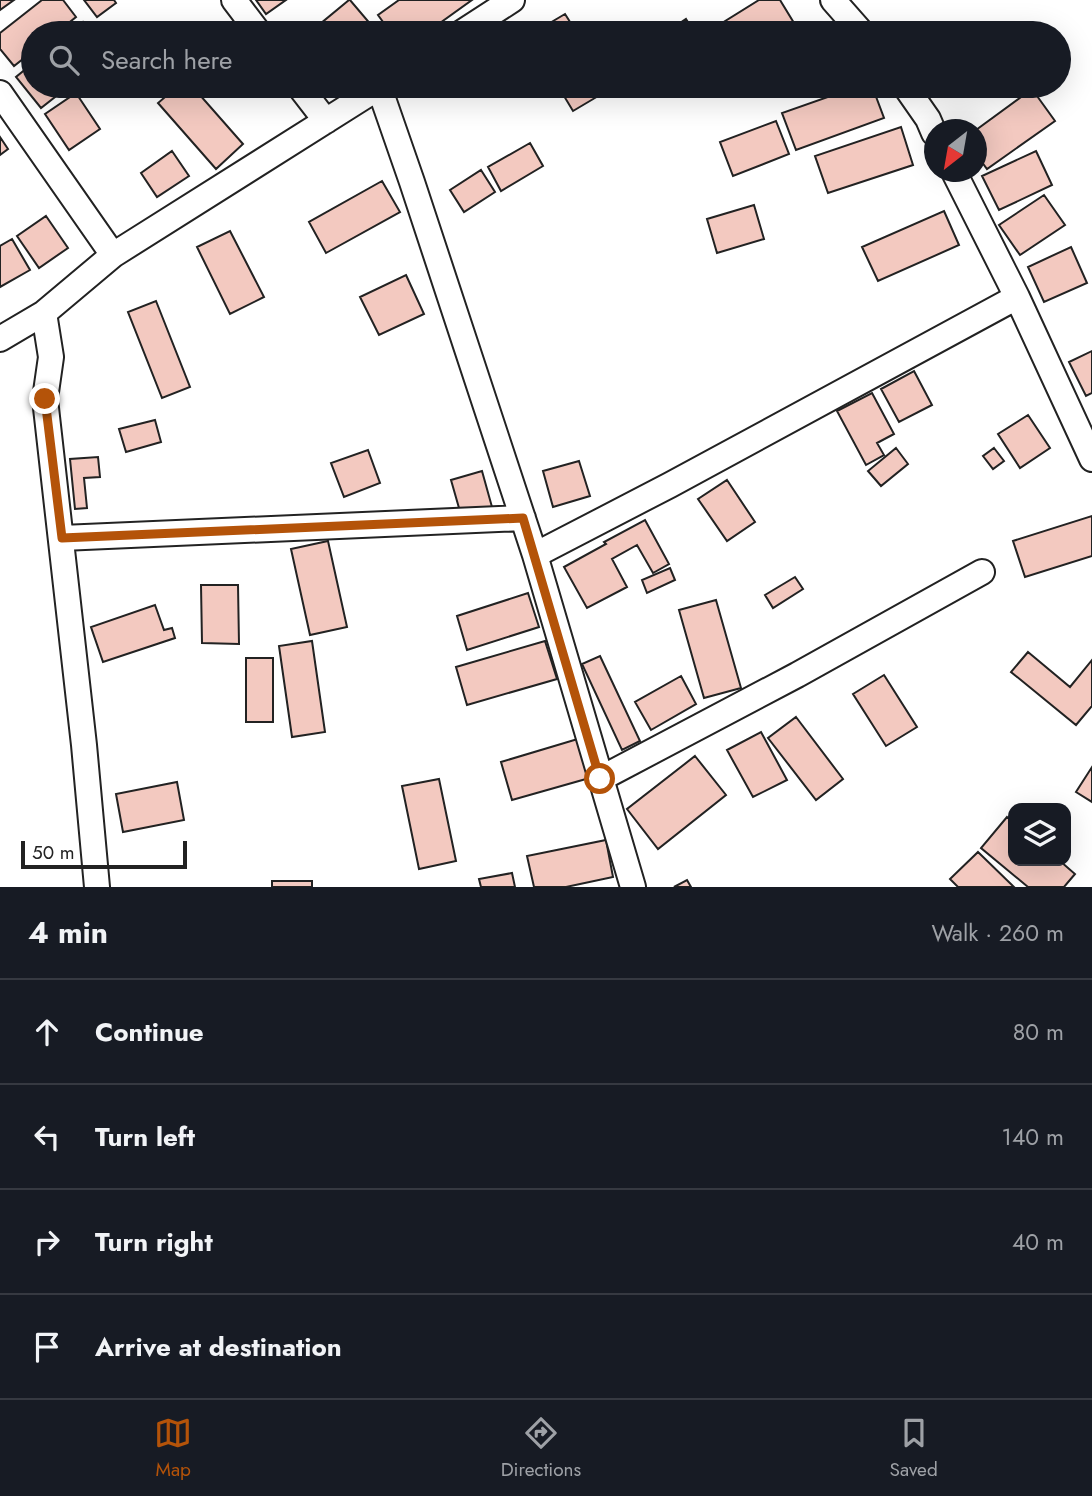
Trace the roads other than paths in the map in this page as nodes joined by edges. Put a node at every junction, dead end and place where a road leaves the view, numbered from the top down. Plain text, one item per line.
1 (234, 0) edge
2 (512, 0) edge
3 (833, 0) edge
4 (250, 21) edge
5 (480, 21) edge
6 (851, 21) edge
7 (0, 93) edge
8 (308, 98) edge
9 (363, 98) edge
10 (384, 98) edge
11 (913, 98) edge
12 (928, 119) edge
13 (326, 121) junction
14 (959, 182) edge
15 (113, 255) junction
16 (1017, 297) junction
17 (44, 313) junction
18 (0, 339) edge
19 (1092, 459) edge
20 (523, 518) junction
21 (62, 538) junction
22 (535, 555) junction
23 (982, 572) dead end
24 (600, 779) junction
25 (97, 887) edge
26 (633, 887) edge

1 - 4 street
2 - 5 street
3 - 6 street
7 - 15 street
8 - 13 street
9 - 13 street
10 - 20 street
11 - 12 street
13 - 15 street
14 - 16 street
15 - 17 street
16 - 19 street
16 - 22 street
17 - 18 street
17 - 21 street
20 - 21 street
20 - 22 street
21 - 25 street
22 - 24 street
23 - 24 street
24 - 26 street

